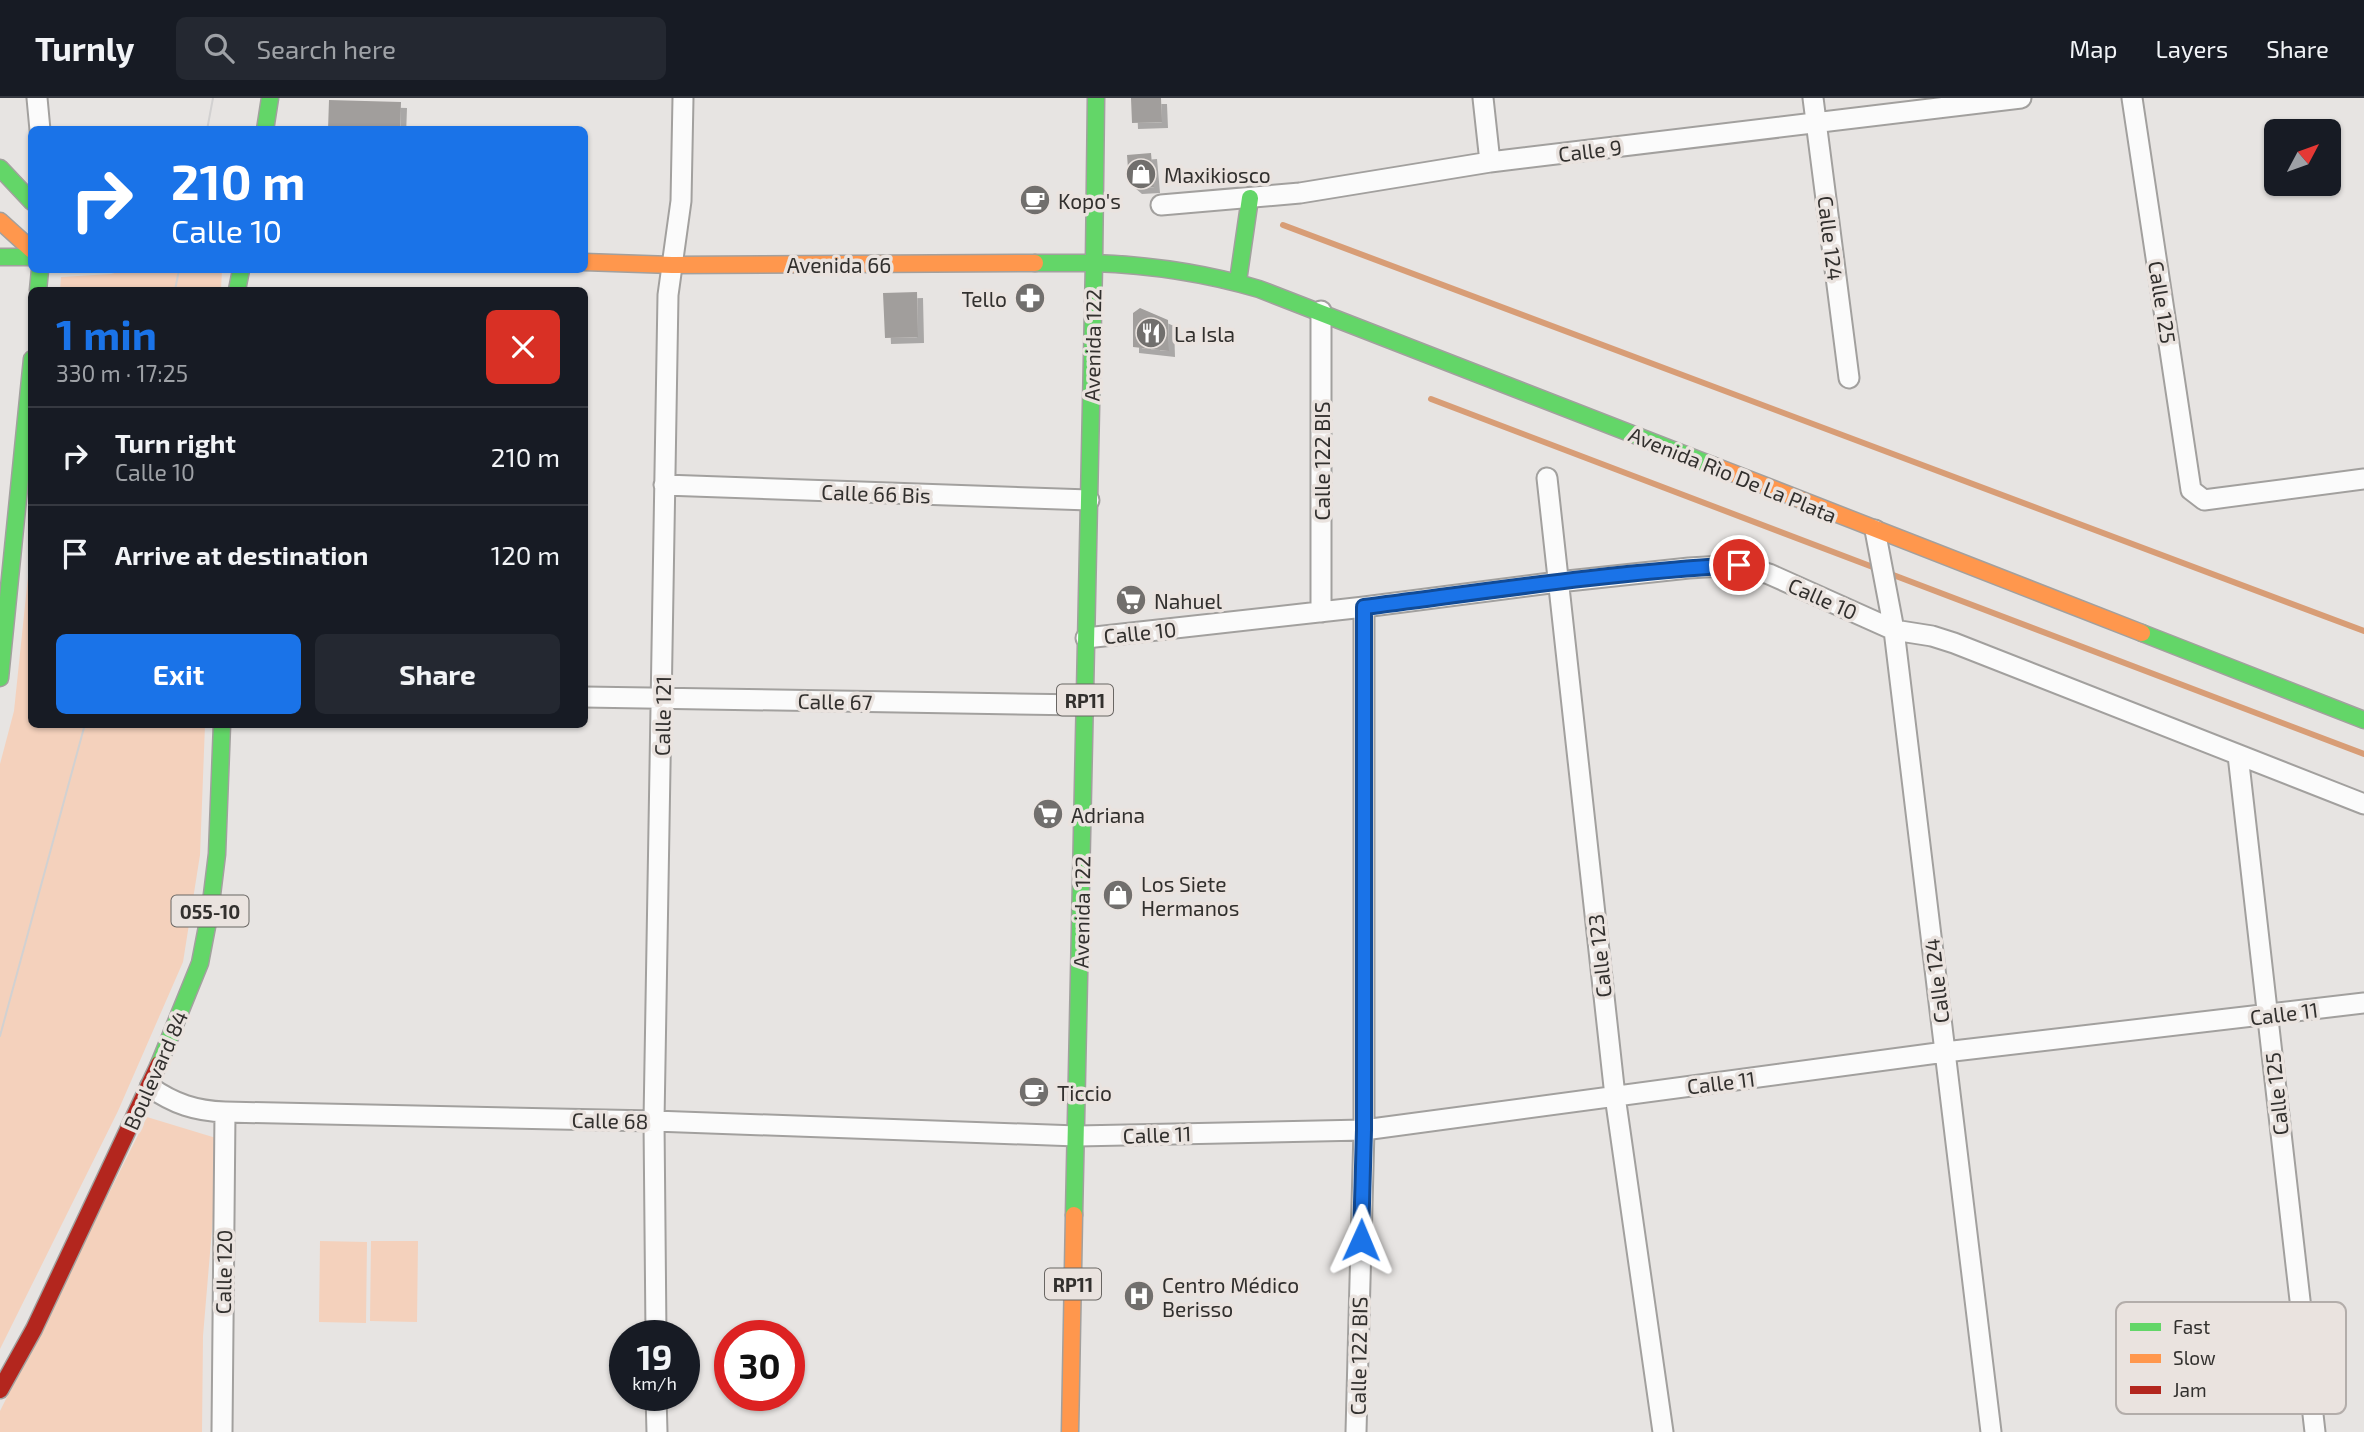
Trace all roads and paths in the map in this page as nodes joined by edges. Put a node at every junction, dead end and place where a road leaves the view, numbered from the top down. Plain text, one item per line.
1 (37, 98) edge
2 (270, 98) edge
3 (683, 98) edge
4 (1097, 98) edge
5 (1483, 98) edge
6 (1812, 98) edge
7 (2021, 98) edge
8 (2132, 98) edge
9 (1816, 122) junction
10 (40, 126) edge
11 (266, 126) edge
12 (1490, 162) junction
13 (0, 168) edge
14 (28, 198) edge
15 (1250, 198) junction
16 (1161, 205) dead end
17 (0, 219) edge
18 (21, 219) dead end
19 (28, 246) edge
20 (0, 257) edge
21 (28, 257) edge
22 (588, 262) edge
23 (1094, 263) junction
24 (672, 265) junction
25 (1238, 281) junction
26 (1321, 311) junction
27 (1849, 377) dead end
28 (28, 399) edge
29 (1547, 478) dead end
30 (2364, 479) edge
31 (664, 485) junction
32 (1089, 500) junction
33 (1875, 530) junction
34 (1558, 582) junction
35 (1364, 607) junction
36 (1321, 612) junction
37 (1894, 630) junction
38 (1086, 638) junction
39 (0, 677) edge
40 (588, 697) edge
41 (662, 698) junction
42 (1085, 705) junction
43 (2364, 720) edge
44 (222, 728) edge
45 (2238, 755) junction
46 (2364, 804) edge
47 (2364, 1003) edge
48 (2267, 1014) junction
49 (1944, 1052) junction
50 (150, 1087) junction
51 (1615, 1096) junction
52 (225, 1112) junction
53 (654, 1121) junction
54 (1364, 1130) junction
55 (1077, 1136) junction
56 (2300, 1302) edge
57 (656, 1320) edge
58 (0, 1390) edge
59 (656, 1411) edge
60 (2313, 1414) edge
61 (222, 1432) edge
62 (657, 1432) edge
63 (1070, 1432) edge
64 (1356, 1432) edge
65 (1663, 1432) edge
66 (1991, 1432) edge
67 (2315, 1432) edge

1 - 10 street
2 - 11 main road
3 - 24 street, Calle 121
4 - 23 main road, Avenida 122 / RP11
5 - 12 street
6 - 9 street, Calle 124
7 - 9 street, Calle 9
8 - 30 street, Calle 125
9 - 12 street, Calle 9
9 - 27 street, Calle 124
12 - 15 street, Calle 9
13 - 14 main road
15 - 16 street, Calle 9
15 - 25 main road
17 - 18 main road
17 - 19 main road
20 - 21 main road
22 - 24 main road, Avenida 66
23 - 24 main road, Avenida 66
23 - 25 main road, Avenida Rìo De La Plata
23 - 32 main road, Avenida 122 / RP11
24 - 31 street, Calle 121
25 - 26 main road, Avenida Rìo De La Plata
26 - 33 main road, Avenida Rìo De La Plata
26 - 36 street, Calle 122 BIS
28 - 39 main road
29 - 34 street, Calle 123
31 - 32 street, Calle 66 Bis
31 - 41 street, Calle 121
32 - 38 main road, Avenida 122 / RP11
33 - 37 street, Calle 124
33 - 43 main road, Avenida Rìo De La Plata
34 - 35 street, Calle 10
34 - 37 street, Calle 10
34 - 51 street, Calle 123
35 - 36 street, Calle 10
35 - 54 street, Calle 122 BIS
36 - 38 street, Calle 10
37 - 45 street, Calle 10
37 - 49 street, Calle 124
38 - 42 main road, Avenida 122 / RP11
40 - 41 street, Calle 67
41 - 42 street, Calle 67
41 - 53 street, Calle 121
42 - 55 main road, Avenida 122 / RP11
44 - 50 main road, Boulevard 84 / 055-10
45 - 46 street, Calle 10
45 - 48 street, Calle 125
47 - 48 street, Calle 11
48 - 49 street, Calle 11
48 - 56 street, Calle 125
49 - 51 street, Calle 11
49 - 66 street, Calle 124
50 - 52 street, Calle 68
50 - 58 main road, Boulevard 84 / 055-10
51 - 54 street, Calle 11
51 - 65 street, Calle 123
52 - 53 street, Calle 68
52 - 61 street, Calle 120
53 - 55 street, Calle 68
53 - 57 street, Calle 121
54 - 55 street, Calle 11
54 - 64 street, Calle 122 BIS
55 - 63 main road, Avenida 122 / RP11
59 - 62 street
60 - 67 street, Calle 125

